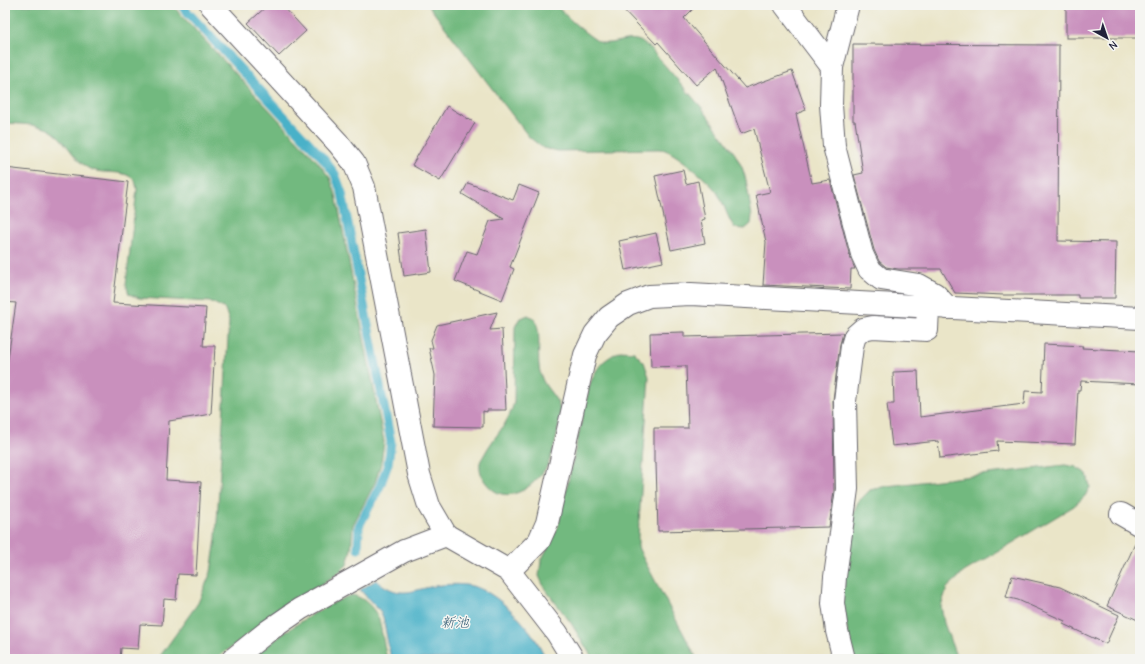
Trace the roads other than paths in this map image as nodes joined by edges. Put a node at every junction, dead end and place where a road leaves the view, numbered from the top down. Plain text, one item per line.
1 (211, 5) edge
2 (785, 5) edge
3 (848, 5) edge
4 (832, 67) junction
5 (938, 308) junction
6 (1140, 318) edge
7 (1121, 514) dead end
8 (1140, 525) edge
9 (446, 536) junction
10 (509, 571) junction
11 (233, 659) edge
12 (573, 659) edge
13 (844, 659) edge

1 - 9 street
2 - 4 street
3 - 4 street
4 - 5 street
5 - 6 street
5 - 10 street
5 - 13 street
7 - 8 street
9 - 10 street
9 - 11 street
10 - 12 street

